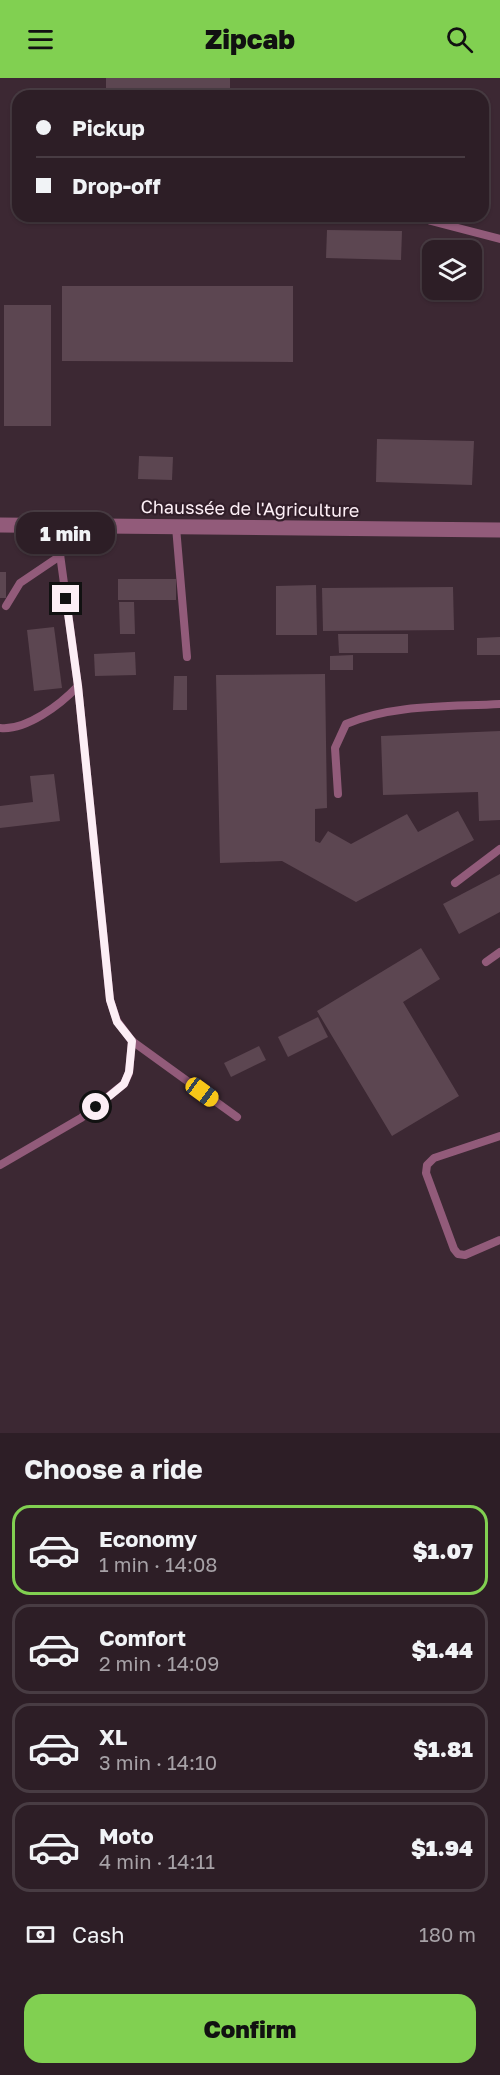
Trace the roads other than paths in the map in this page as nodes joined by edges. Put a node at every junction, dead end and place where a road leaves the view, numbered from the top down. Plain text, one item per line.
1 (435, 222) edge
2 (500, 239) edge
3 (0, 525) edge
4 (56, 525) junction
5 (176, 527) junction
6 (500, 530) edge
7 (60, 556) junction
8 (6, 606) dead end
9 (187, 657) dead end
10 (78, 686) junction
11 (500, 704) edge
12 (0, 728) edge
13 (338, 795) dead end
14 (500, 849) edge
15 (455, 883) dead end
16 (500, 952) edge
17 (486, 962) dead end
18 (132, 1041) junction
19 (237, 1117) dead end
20 (500, 1136) edge
21 (0, 1165) edge
22 (500, 1240) edge

1 - 2 lane
3 - 4 street, Chaussée de l'Agriculture
4 - 5 street, Chaussée de l'Agriculture
4 - 7 lane
5 - 6 street, Chaussée de l'Agriculture
5 - 9 lane
7 - 8 lane
7 - 10 lane
10 - 12 lane
10 - 18 lane
11 - 13 lane
14 - 15 lane
16 - 17 lane
18 - 19 lane
18 - 21 lane
20 - 22 lane

